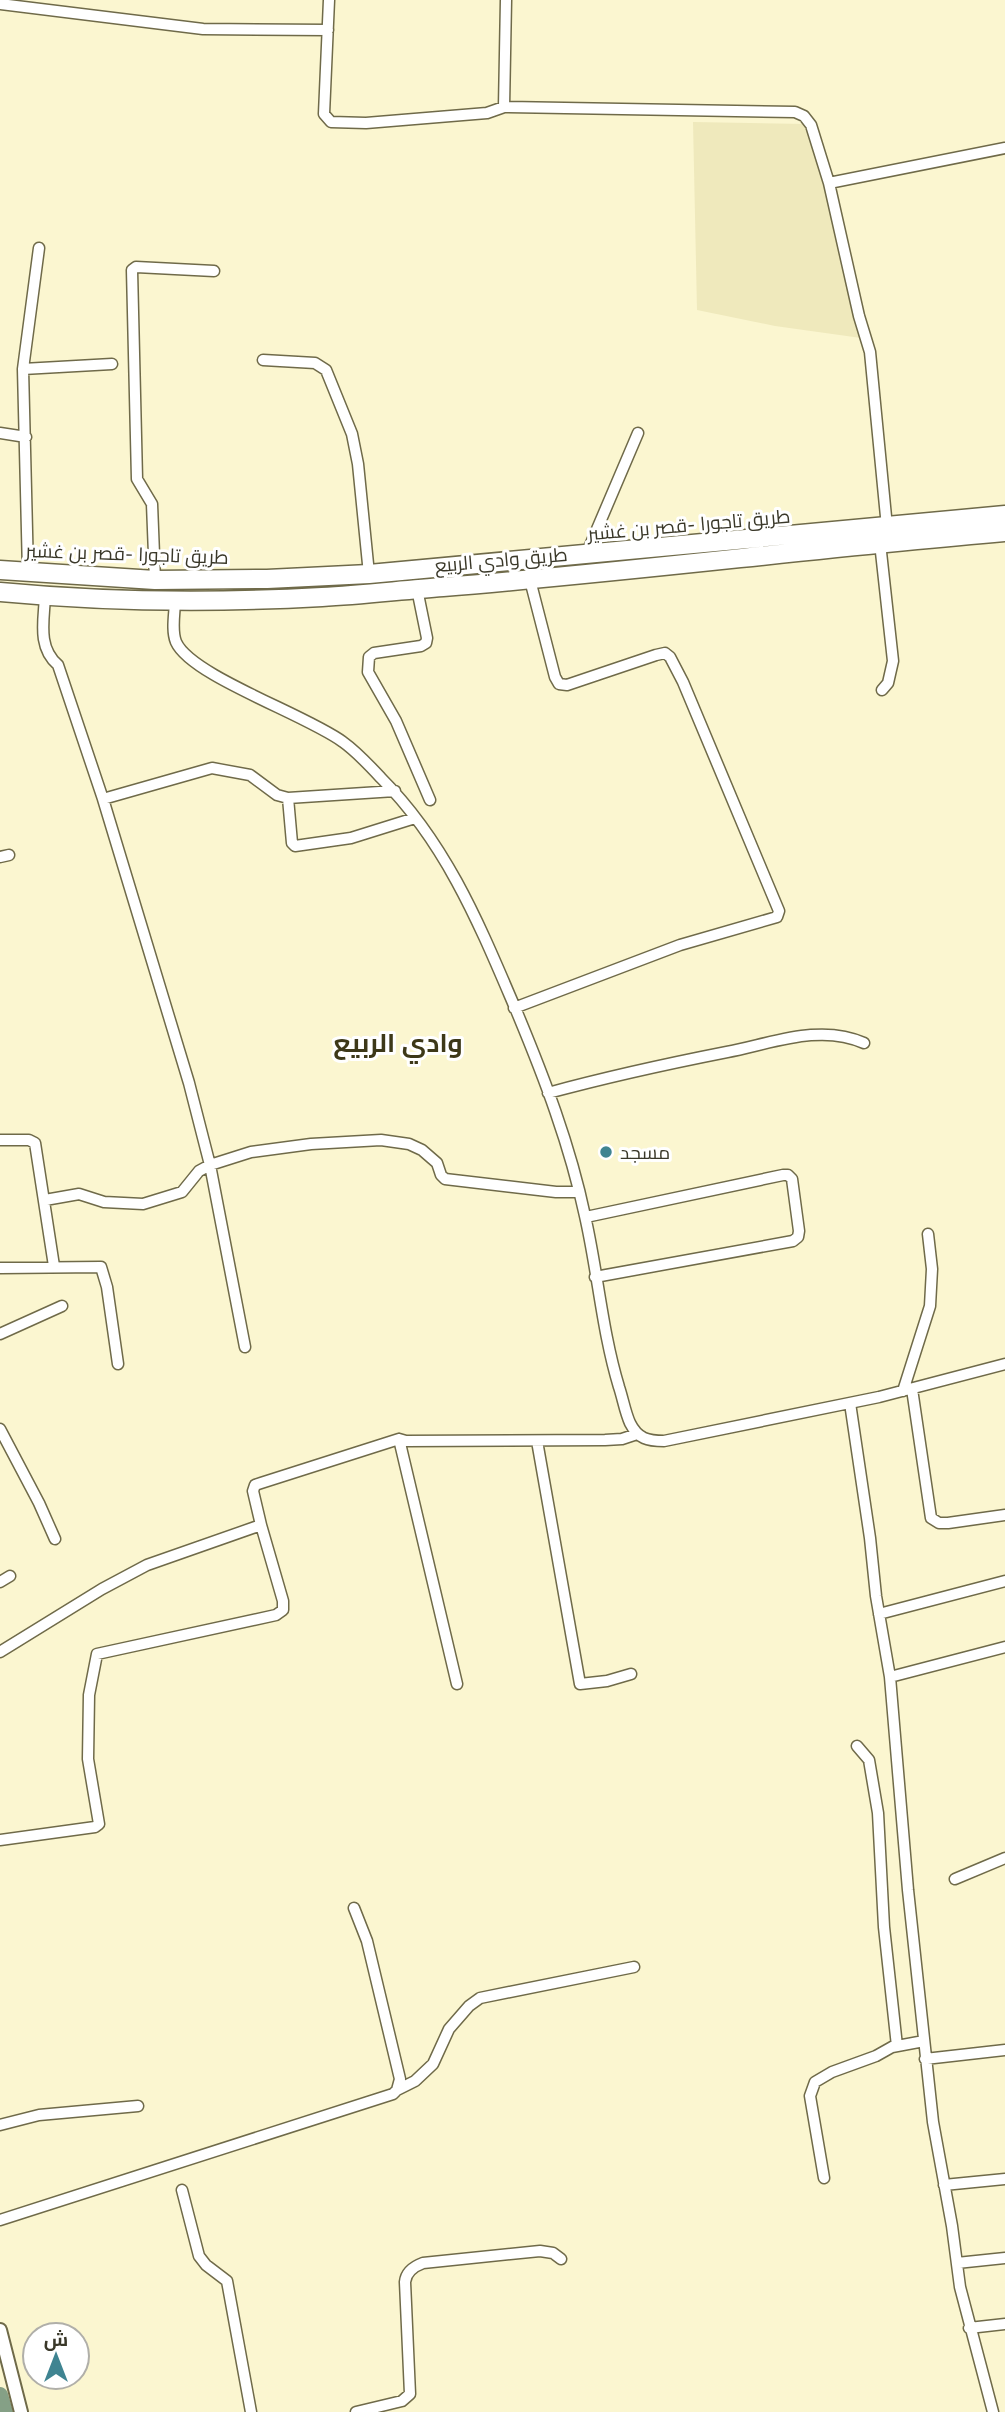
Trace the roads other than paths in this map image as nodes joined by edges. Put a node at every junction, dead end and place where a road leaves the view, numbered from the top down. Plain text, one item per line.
1 (328, 0) edge
2 (506, 0) edge
3 (0, 4) edge
4 (328, 30) junction
5 (504, 107) junction
6 (1005, 148) edge
7 (829, 183) junction
8 (39, 248) dead end
9 (214, 271) dead end
10 (263, 360) dead end
11 (112, 364) dead end
12 (23, 369) junction
13 (0, 433) edge
14 (638, 433) dead end
15 (26, 437) junction
16 (1005, 515) edge
17 (1005, 532) edge
18 (884, 535) junction
19 (585, 555) junction
20 (0, 570) edge
21 (28, 572) junction
22 (369, 574) junction
23 (155, 580) junction
24 (530, 580) junction
25 (417, 589) junction
26 (0, 592) edge
27 (45, 596) junction
28 (175, 600) junction
29 (882, 690) dead end
30 (395, 791) junction
31 (288, 798) junction
32 (103, 799) junction
33 (430, 800) dead end
34 (415, 818) junction
35 (514, 1007) junction
36 (864, 1043) dead end
37 (548, 1093) junction
38 (0, 1140) edge
39 (210, 1165) junction
40 (579, 1192) junction
41 (45, 1200) junction
42 (586, 1217) junction
43 (928, 1234) dead end
44 (54, 1266) junction
45 (0, 1268) edge
46 (596, 1277) junction
47 (62, 1306) dead end
48 (0, 1334) edge
49 (245, 1348) dead end
50 (118, 1364) dead end
51 (1005, 1364) edge
52 (907, 1390) junction
53 (850, 1403) junction
54 (0, 1429) edge
55 (637, 1434) junction
56 (399, 1439) junction
57 (537, 1441) junction
58 (1005, 1515) edge
59 (261, 1525) junction
60 (55, 1539) dead end
61 (10, 1576) dead end
62 (1005, 1581) edge
63 (0, 1582) edge
64 (879, 1614) junction
65 (1005, 1647) edge
66 (0, 1652) edge
67 (631, 1674) dead end
68 (890, 1677) junction
69 (457, 1684) dead end
70 (857, 1746) dead end
71 (0, 1840) edge
72 (1005, 1858) edge
73 (956, 1879) dead end
74 (354, 1908) dead end
75 (634, 1967) dead end
76 (923, 2041) junction
77 (897, 2046) junction
78 (1005, 2050) edge
79 (925, 2059) junction
80 (397, 2090) junction
81 (138, 2106) dead end
82 (0, 2125) edge
83 (824, 2178) dead end
84 (1005, 2179) edge
85 (944, 2185) junction
86 (182, 2190) dead end
87 (0, 2220) edge
88 (1005, 2258) edge
89 (561, 2259) dead end
90 (957, 2263) junction
91 (1005, 2323) edge
92 (969, 2328) junction
93 (0, 2330) edge
94 (21, 2412) edge
95 (251, 2412) edge
96 (355, 2412) edge
97 (993, 2412) edge

1 - 4 street
2 - 5 street
3 - 4 street
4 - 5 street
5 - 7 street
6 - 7 street
7 - 18 street
8 - 12 street
9 - 23 street
10 - 22 street
11 - 12 street
12 - 15 street
13 - 15 street
14 - 19 street
15 - 21 street
16 - 18 highway, طريق تاجورا -قصر بن غشير
17 - 18 highway, طريق وادي الربيع
18 - 19 highway, طريق تاجورا -قصر بن غشير
18 - 24 highway, طريق وادي الربيع
18 - 29 street
19 - 22 highway, طريق تاجورا -قصر بن غشير
20 - 21 highway, طريق تاجورا -قصر بن غشير
21 - 23 highway, طريق تاجورا -قصر بن غشير
22 - 23 highway, طريق تاجورا -قصر بن غشير
24 - 25 highway, طريق وادي الربيع
24 - 35 street
25 - 28 highway, طريق وادي الربيع
25 - 33 street
26 - 27 highway, طريق وادي الربيع
27 - 28 highway, طريق وادي الربيع
27 - 32 street
28 - 30 street
30 - 31 street
30 - 34 street
31 - 32 street
31 - 34 street
32 - 39 street
34 - 35 street
35 - 37 street
36 - 37 street
37 - 40 street
38 - 41 street
39 - 40 street
39 - 41 street
39 - 49 street
40 - 42 street
41 - 44 street
42 - 46 street
42 - 46 street
43 - 52 street
44 - 45 street
44 - 50 street
46 - 55 street
47 - 48 street
51 - 52 street
52 - 53 street
52 - 58 street
53 - 55 street
53 - 64 street
54 - 60 street
55 - 57 street
56 - 57 street
56 - 59 street
56 - 69 street
57 - 67 street
59 - 66 street
59 - 71 street
61 - 63 street
62 - 64 street
64 - 68 street
65 - 68 street
68 - 76 street
70 - 77 street
72 - 73 street
74 - 80 street
75 - 80 street
76 - 77 street
76 - 79 street
77 - 83 street
78 - 79 street
79 - 85 street
80 - 87 street
81 - 82 street
84 - 85 street
85 - 90 street
86 - 95 street
88 - 90 street
89 - 96 street
90 - 92 street
91 - 92 street
92 - 97 street
93 - 94 main road

